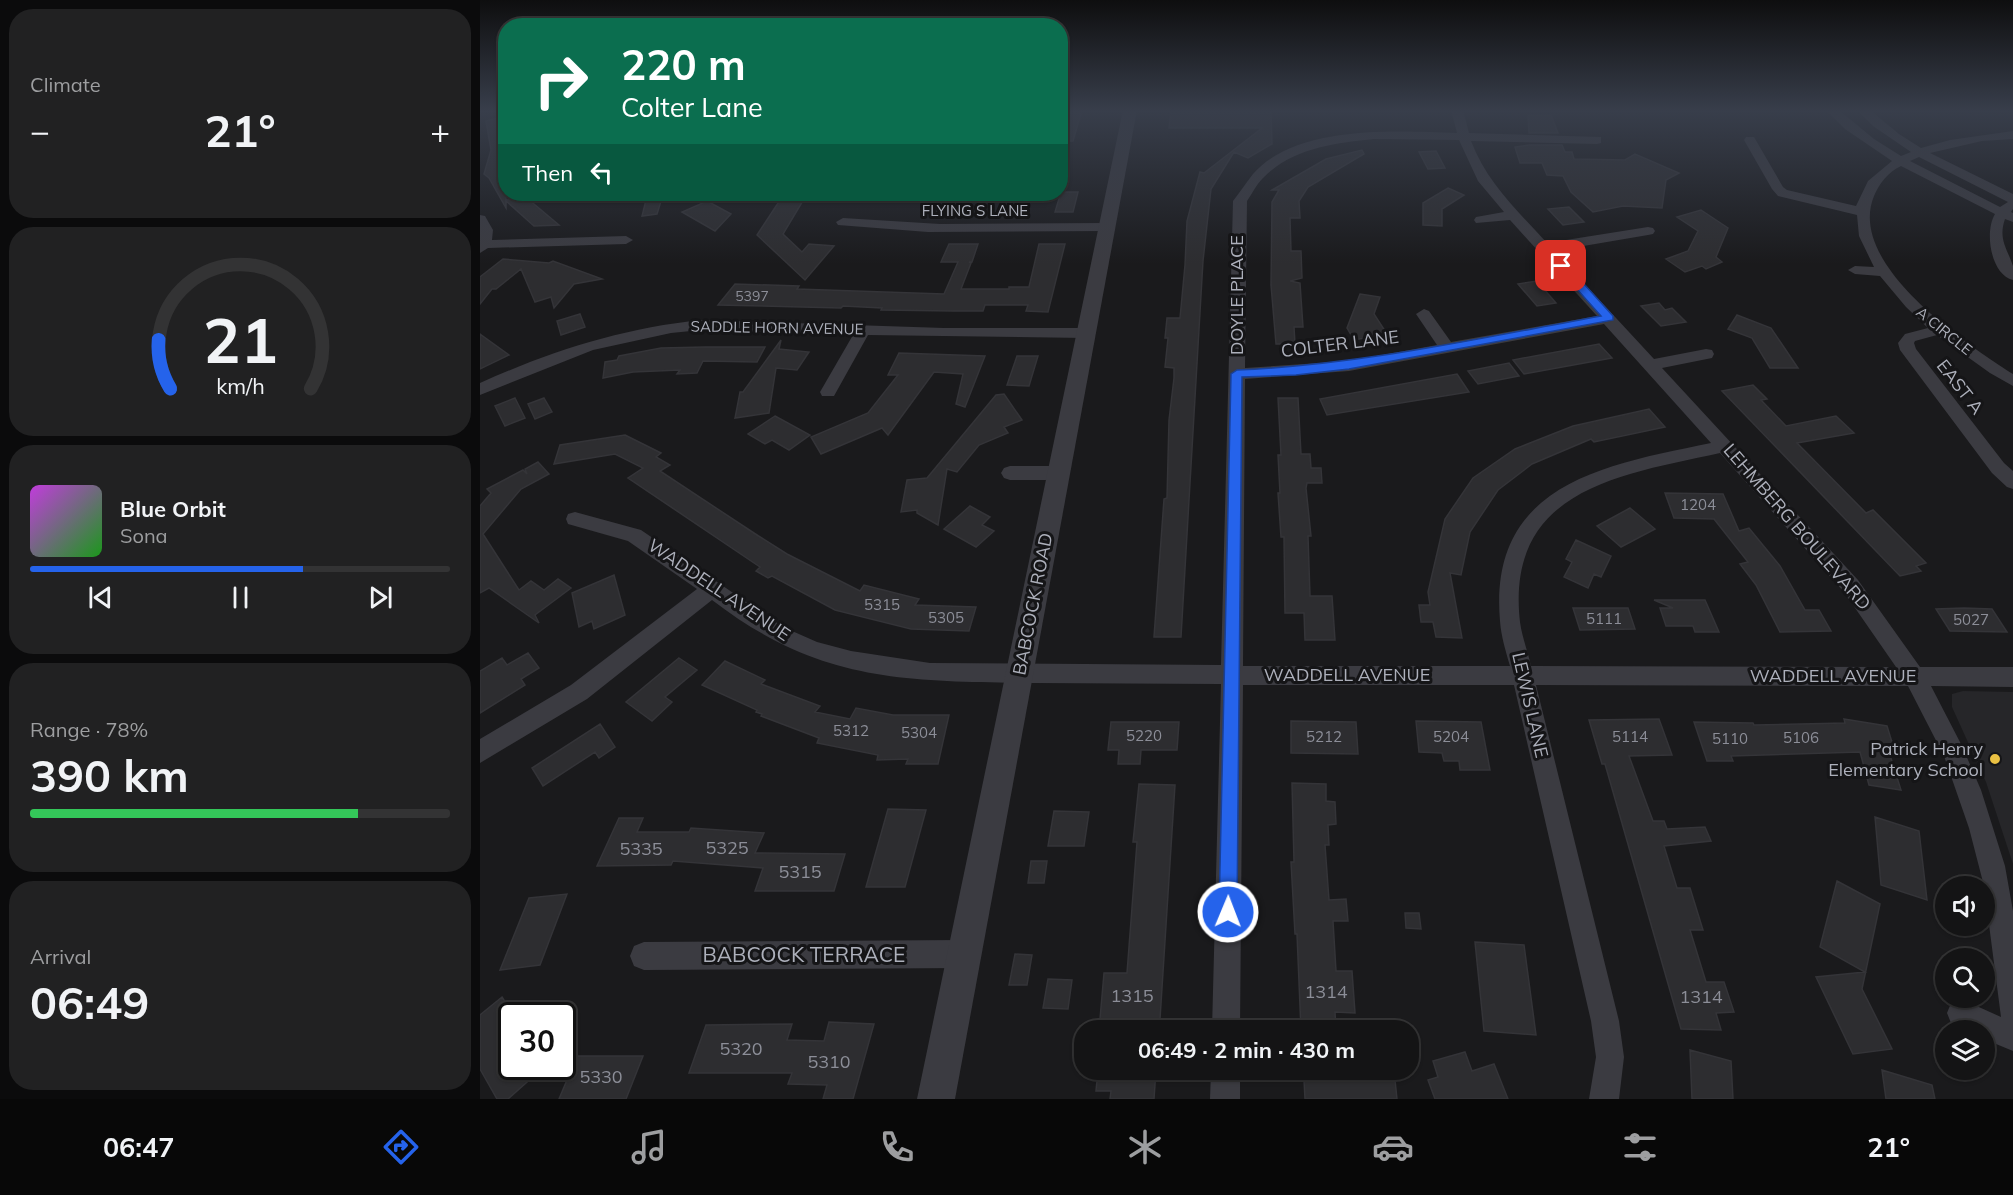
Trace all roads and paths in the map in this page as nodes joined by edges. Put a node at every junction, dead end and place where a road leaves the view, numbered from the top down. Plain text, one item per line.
1 (1120, 161) edge
2 (1277, 161) edge
3 (1472, 161) edge
4 (1762, 161) edge
5 (1897, 161) edge
6 (1904, 161) edge
7 (1940, 161) edge
8 (2013, 201) edge
9 (1863, 212) junction
10 (1514, 215) junction
11 (2007, 215) edge
12 (480, 219) edge
13 (1481, 220) dead end
14 (843, 222) dead end
15 (1106, 228) junction
16 (1648, 231) dead end
17 (626, 240) dead end
18 (482, 247) edge
19 (1545, 248) junction
20 (1855, 270) dead end
21 (1884, 272) junction
22 (2013, 276) edge
23 (1424, 314) dead end
24 (1609, 318) junction
25 (1940, 330) junction
26 (863, 331) junction
27 (1086, 333) junction
28 (1447, 348) junction
29 (1706, 354) dead end
30 (1651, 365) junction
31 (1237, 374) junction
32 (2013, 381) edge
33 (480, 390) edge
34 (828, 393) dead end
35 (1726, 446) junction
36 (1010, 473) dead end
37 (1059, 473) junction
38 (2013, 482) edge
39 (575, 519) dead end
40 (710, 590) junction
41 (1020, 672) junction
42 (1232, 675) junction
43 (1524, 675) junction
44 (1915, 676) junction
45 (2013, 677) edge
46 (480, 752) edge
47 (965, 954) junction
48 (644, 956) dead end
49 (2013, 1012) edge
50 (1961, 1013) dead end
51 (1226, 1020) edge
52 (2013, 1037) edge
53 (1226, 1080) edge
54 (936, 1099) edge
55 (1225, 1099) edge
56 (1604, 1099) edge

1 - 15 street, BABCOCK ROAD
2 - 31 street, DOYLE PLACE
3 - 10 street, LEHMBERG BOULEVARD
4 - 9 street
5 - 9 street
6 - 11 street
7 - 8 street
8 - 11 street
9 - 21 street, A CIRCLE
10 - 13 street
10 - 19 street, LEHMBERG BOULEVARD
11 - 22 street
12 - 18 street
14 - 15 street, FLYING S LANE
15 - 27 street, BABCOCK ROAD
16 - 19 street
17 - 18 street
19 - 24 street, LEHMBERG BOULEVARD
20 - 21 street
21 - 25 street, A CIRCLE
23 - 28 street
24 - 28 street, COLTER LANE
24 - 30 street, LEHMBERG BOULEVARD
25 - 32 street, A CIRCLE
25 - 38 street, EAST A
26 - 27 street, SADDLE HORN AVENUE
26 - 33 street, SADDLE HORN AVENUE
26 - 34 street
27 - 37 street, BABCOCK ROAD
28 - 31 street, COLTER LANE
29 - 30 street
30 - 35 street, LEHMBERG BOULEVARD
31 - 42 street, DOYLE PLACE
35 - 43 street, LEWIS LANE
35 - 44 street, LEHMBERG BOULEVARD
36 - 37 street
37 - 41 street, BABCOCK ROAD
39 - 40 street, WADDELL AVENUE
40 - 41 street, WADDELL AVENUE
40 - 46 street
41 - 42 street, WADDELL AVENUE
41 - 47 street, BABCOCK ROAD
42 - 43 street, WADDELL AVENUE
42 - 51 street, DOYLE PLACE
43 - 44 street, WADDELL AVENUE
43 - 56 street, LEWIS LANE
44 - 45 street, WADDELL AVENUE
44 - 49 street, LEHMBERG BOULEVARD
47 - 48 street, BABCOCK TERRACE
47 - 54 street, BABCOCK ROAD
50 - 52 street
53 - 55 street

